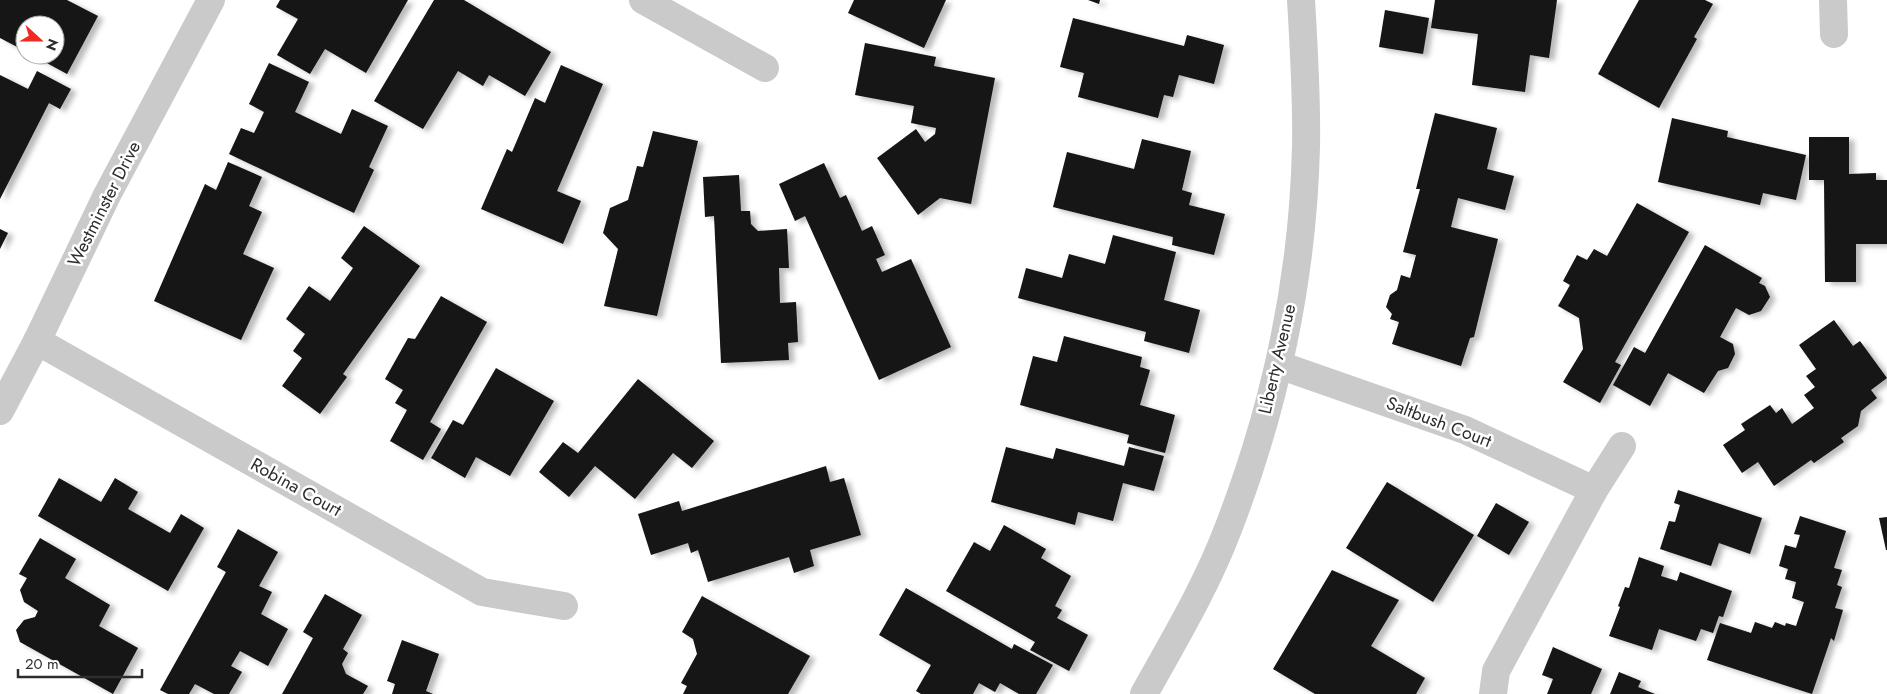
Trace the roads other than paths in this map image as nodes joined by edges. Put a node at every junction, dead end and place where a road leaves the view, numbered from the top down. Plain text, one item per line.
1 (211, 0) edge
2 (643, 0) edge
3 (1301, 0) edge
4 (1833, 0) edge
5 (1834, 34) dead end
6 (765, 68) dead end
7 (37, 341) junction
8 (1279, 365) junction
9 (0, 411) edge
10 (1622, 446) dead end
11 (1594, 490) junction
12 (564, 606) dead end
13 (1144, 694) edge
14 (1493, 694) edge

1 - 7 street, Westminster Drive
2 - 6 street
3 - 8 street, Liberty Avenue
4 - 5 street
7 - 9 street, Westminster Drive
7 - 12 street, Robina Court
8 - 11 street, Saltbush Court
8 - 13 street, Liberty Avenue
10 - 11 street
11 - 14 street

